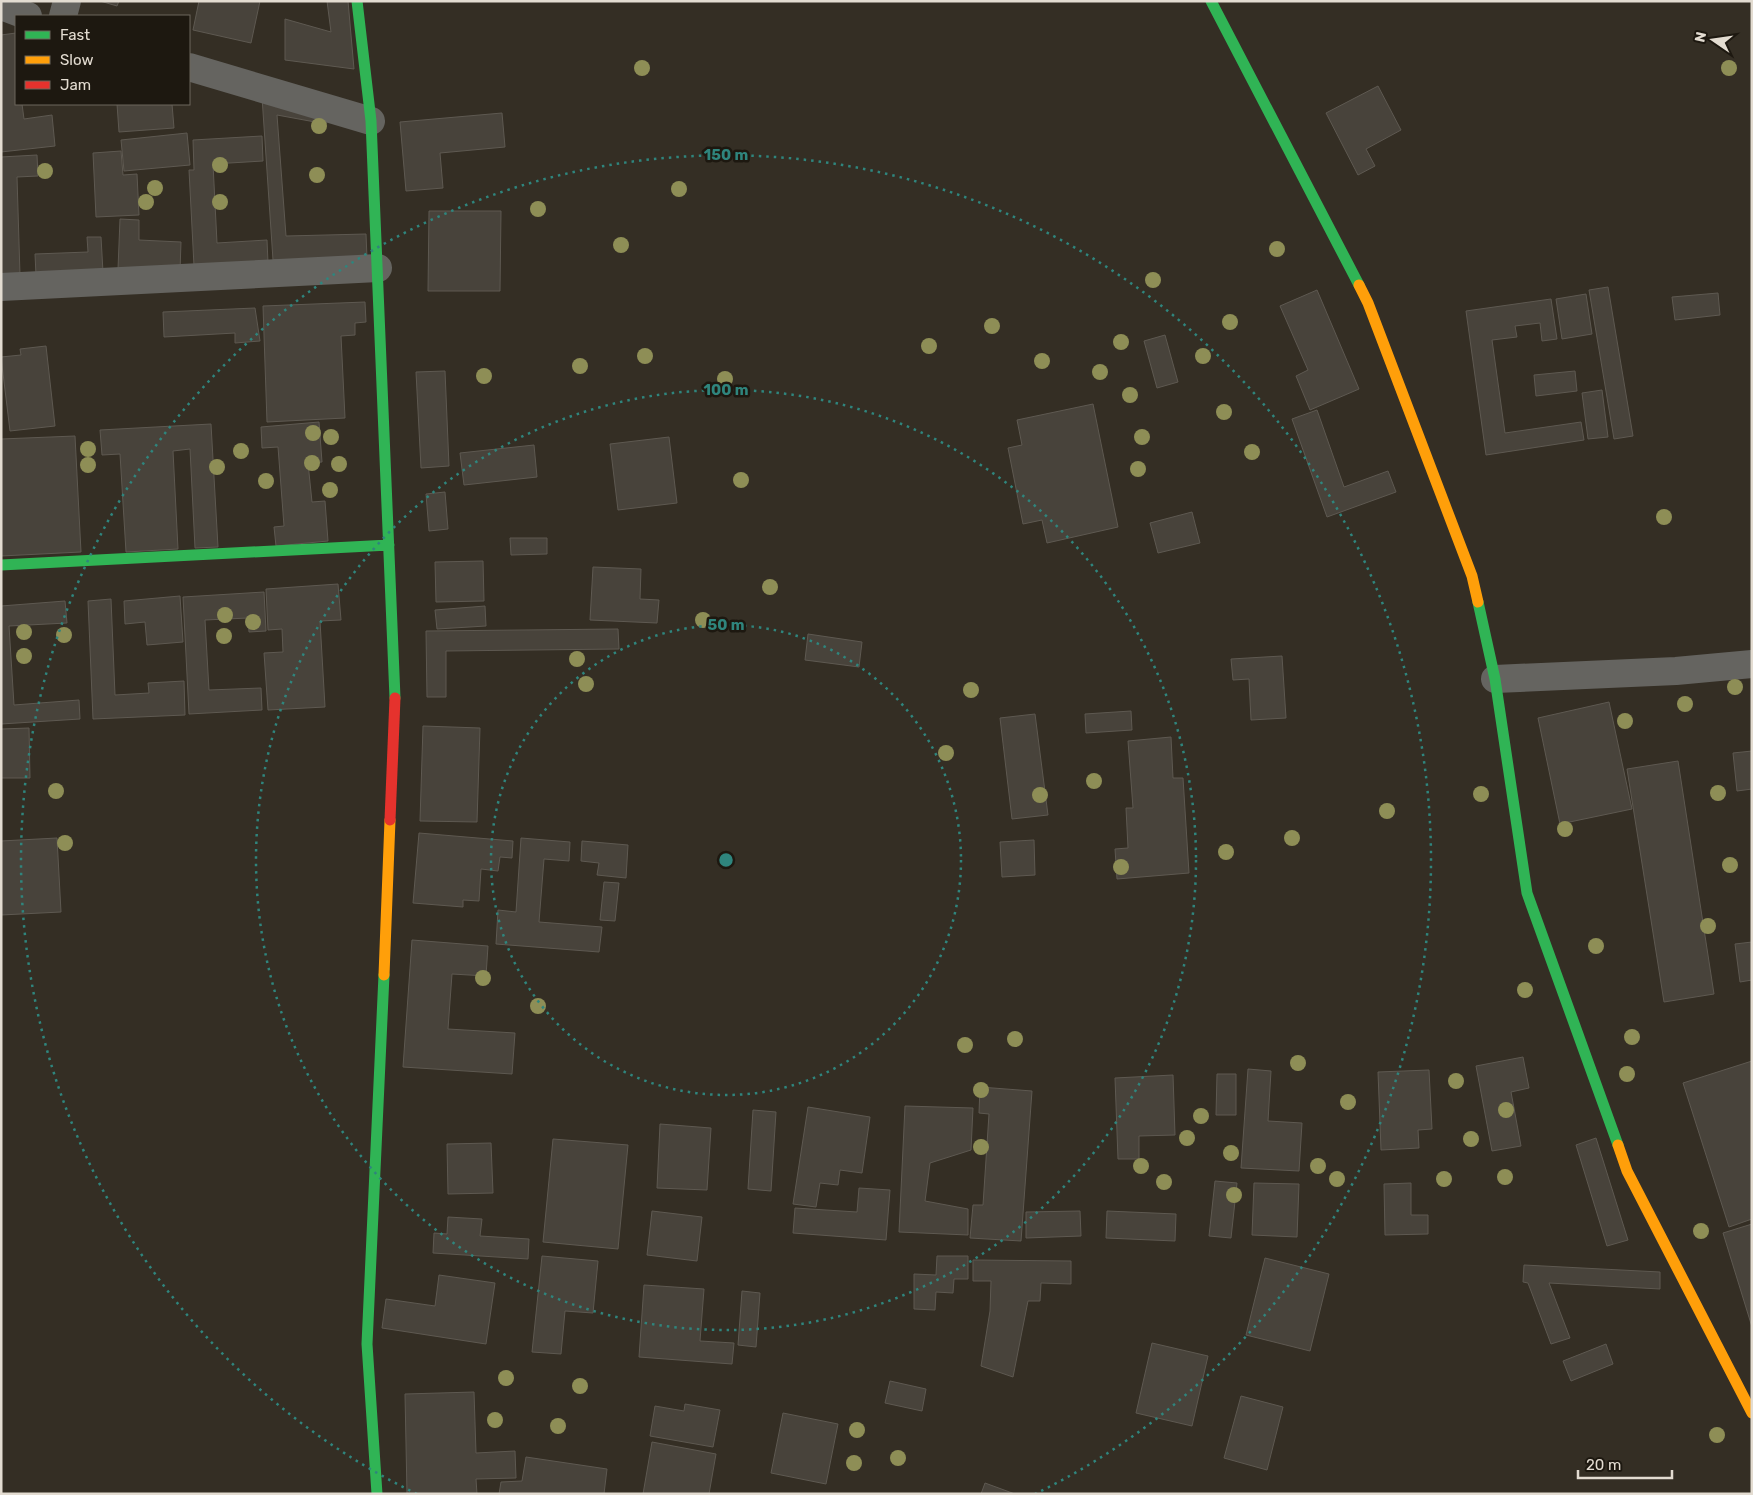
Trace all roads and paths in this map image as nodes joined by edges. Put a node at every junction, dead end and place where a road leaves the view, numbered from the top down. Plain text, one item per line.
1 (68, 1) edge
2 (357, 1) edge
3 (1211, 1) edge
4 (1, 6) edge
5 (25, 15) edge
6 (63, 15) edge
7 (190, 67) edge
8 (371, 121) junction
9 (378, 268) junction
10 (1, 288) edge
11 (389, 545) junction
12 (1, 564) edge
13 (1752, 664) edge
14 (1495, 679) junction
15 (1752, 1413) edge
16 (377, 1494) edge

1 - 6 street
2 - 8 street
3 - 14 street
4 - 5 street
7 - 8 street
8 - 9 street
9 - 10 street
9 - 11 street
11 - 12 street
11 - 16 street
13 - 14 street
14 - 15 street

